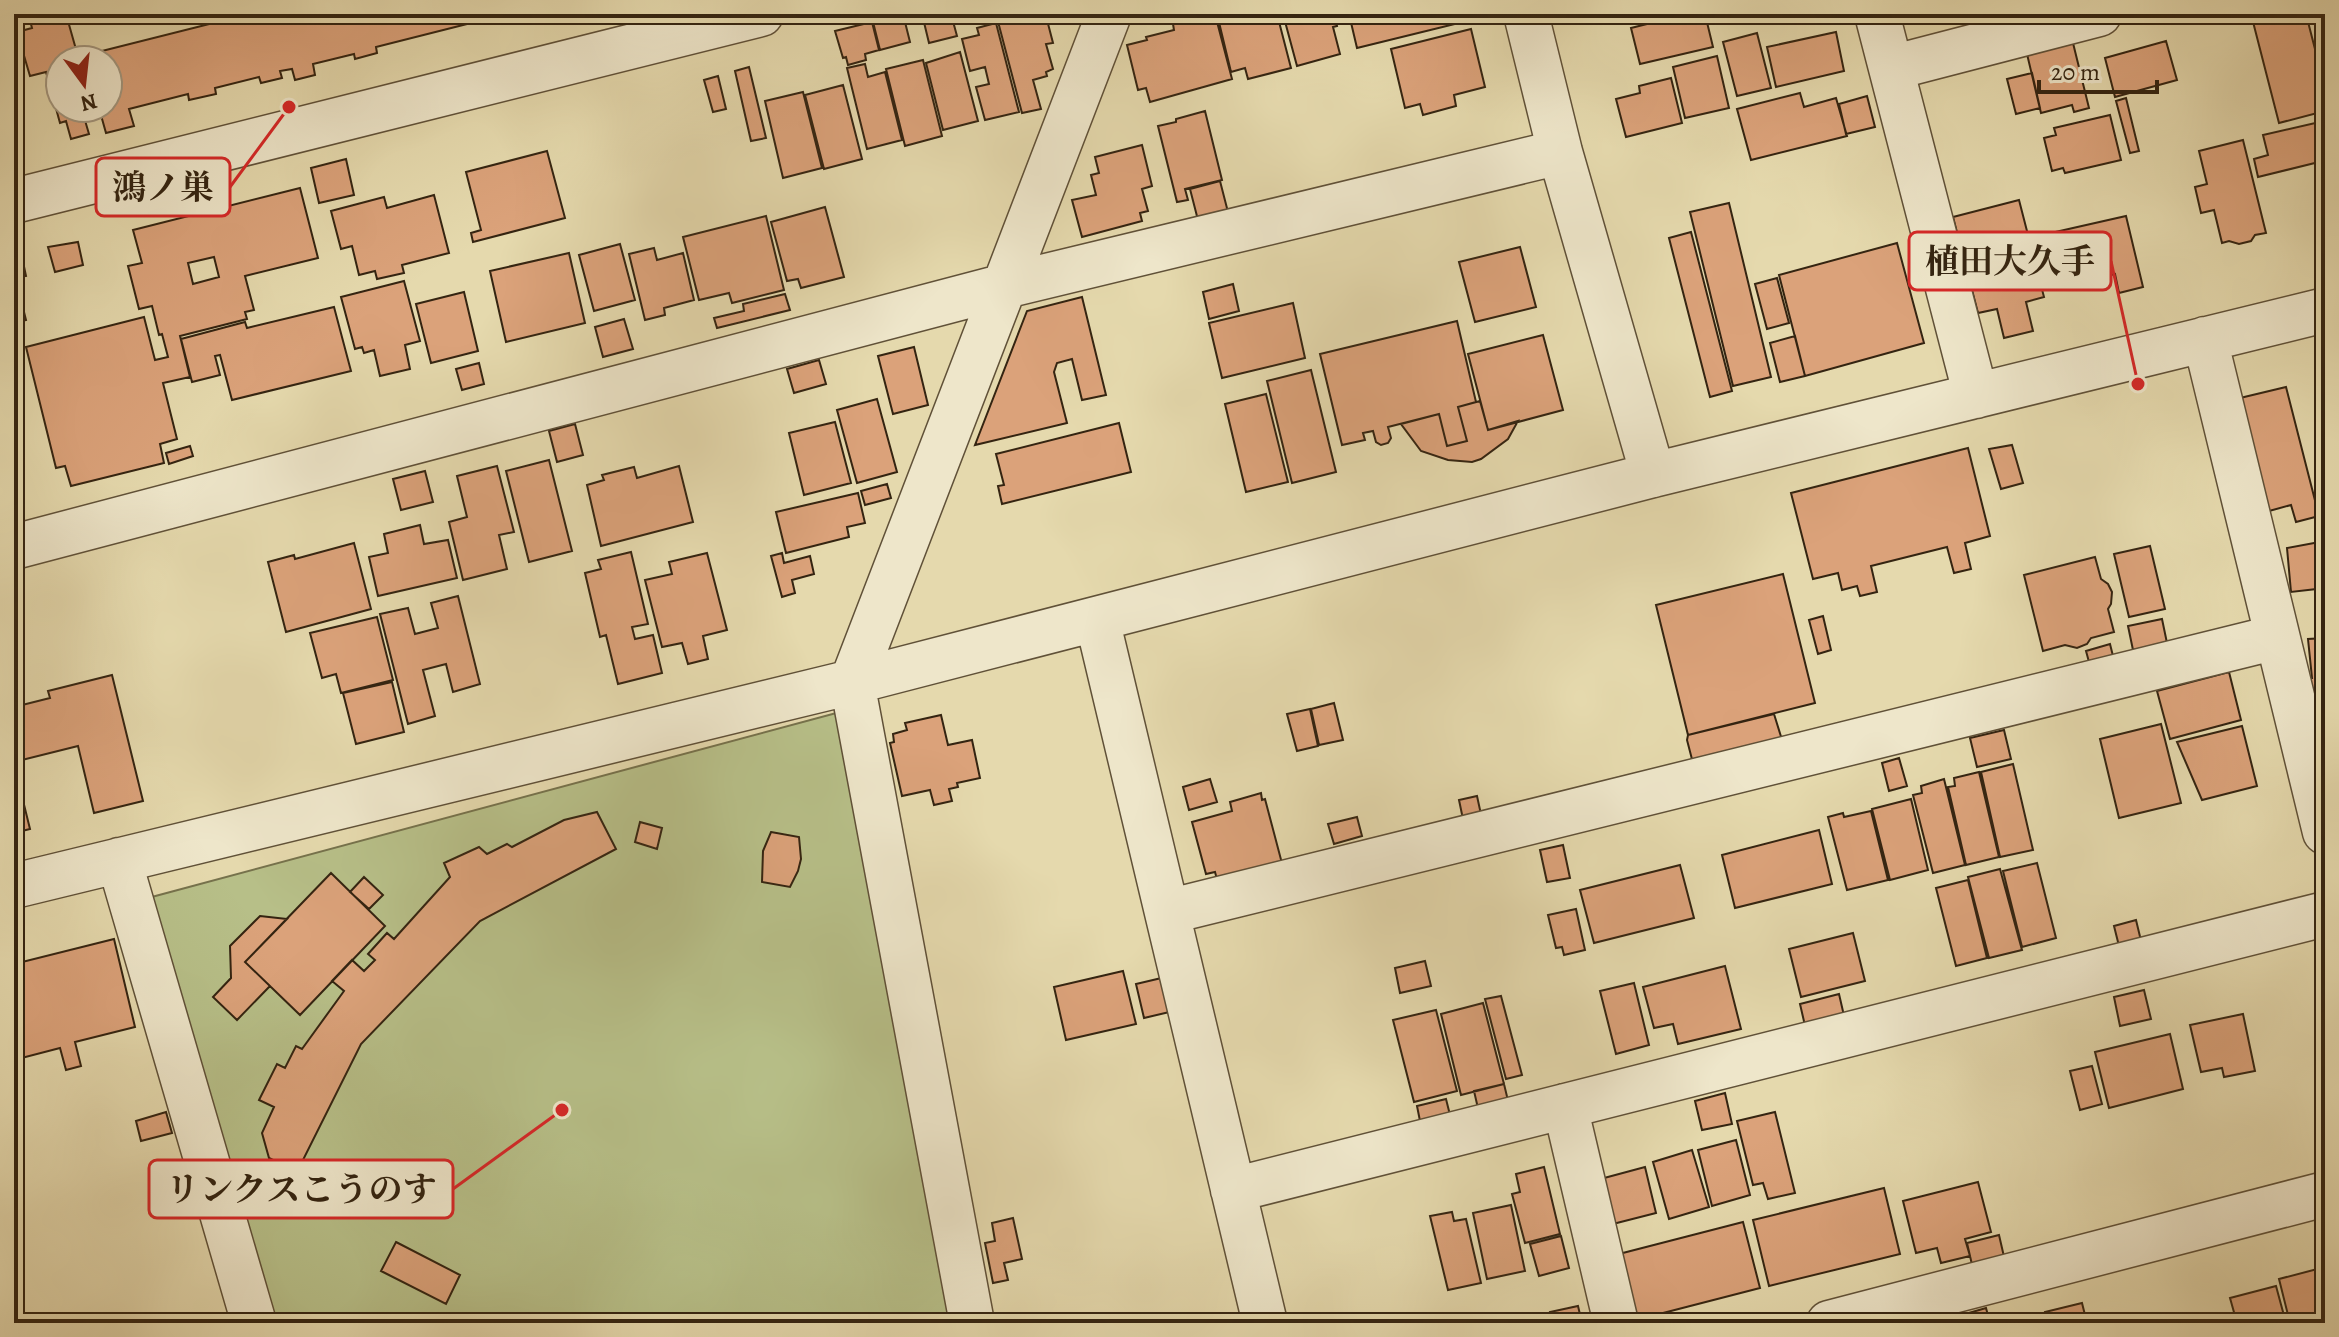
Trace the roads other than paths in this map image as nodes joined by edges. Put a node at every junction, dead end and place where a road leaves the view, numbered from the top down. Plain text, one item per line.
1 (761, 14) edge
2 (1109, 14) edge
3 (1526, 14) edge
4 (1877, 14) edge
5 (2099, 14) edge
6 (653, 27) edge
7 (1891, 68) junction
8 (1560, 152) junction
9 (14, 201) edge
10 (1005, 286) junction
11 (2325, 310) edge
12 (2205, 339) junction
13 (1976, 396) junction
14 (1653, 475) junction
15 (14, 547) edge
16 (1097, 619) junction
17 (2277, 637) junction
18 (852, 682) junction
19 (2311, 716) edge
20 (2325, 832) edge
21 (119, 860) junction
22 (14, 886) edge
23 (1167, 912) junction
24 (2325, 914) edge
25 (1565, 1106) junction
26 (1233, 1190) junction
27 (2325, 1194) edge
28 (254, 1323) edge
29 (972, 1323) edge
30 (1265, 1323) edge
31 (1616, 1323) edge
32 (1829, 1323) edge

1 - 6 street
2 - 10 street
3 - 8 street
4 - 7 street
5 - 7 street
6 - 9 street
7 - 13 street
8 - 10 street
8 - 14 street
10 - 15 street
10 - 18 street
11 - 12 street
12 - 13 street
12 - 17 street
13 - 14 street
14 - 16 street
16 - 18 street
16 - 23 street
17 - 19 street
17 - 23 street
18 - 21 street
18 - 29 street
19 - 20 street
21 - 22 street
21 - 28 street
23 - 26 street
24 - 25 street
25 - 26 street
25 - 31 street
26 - 30 street
27 - 32 street

